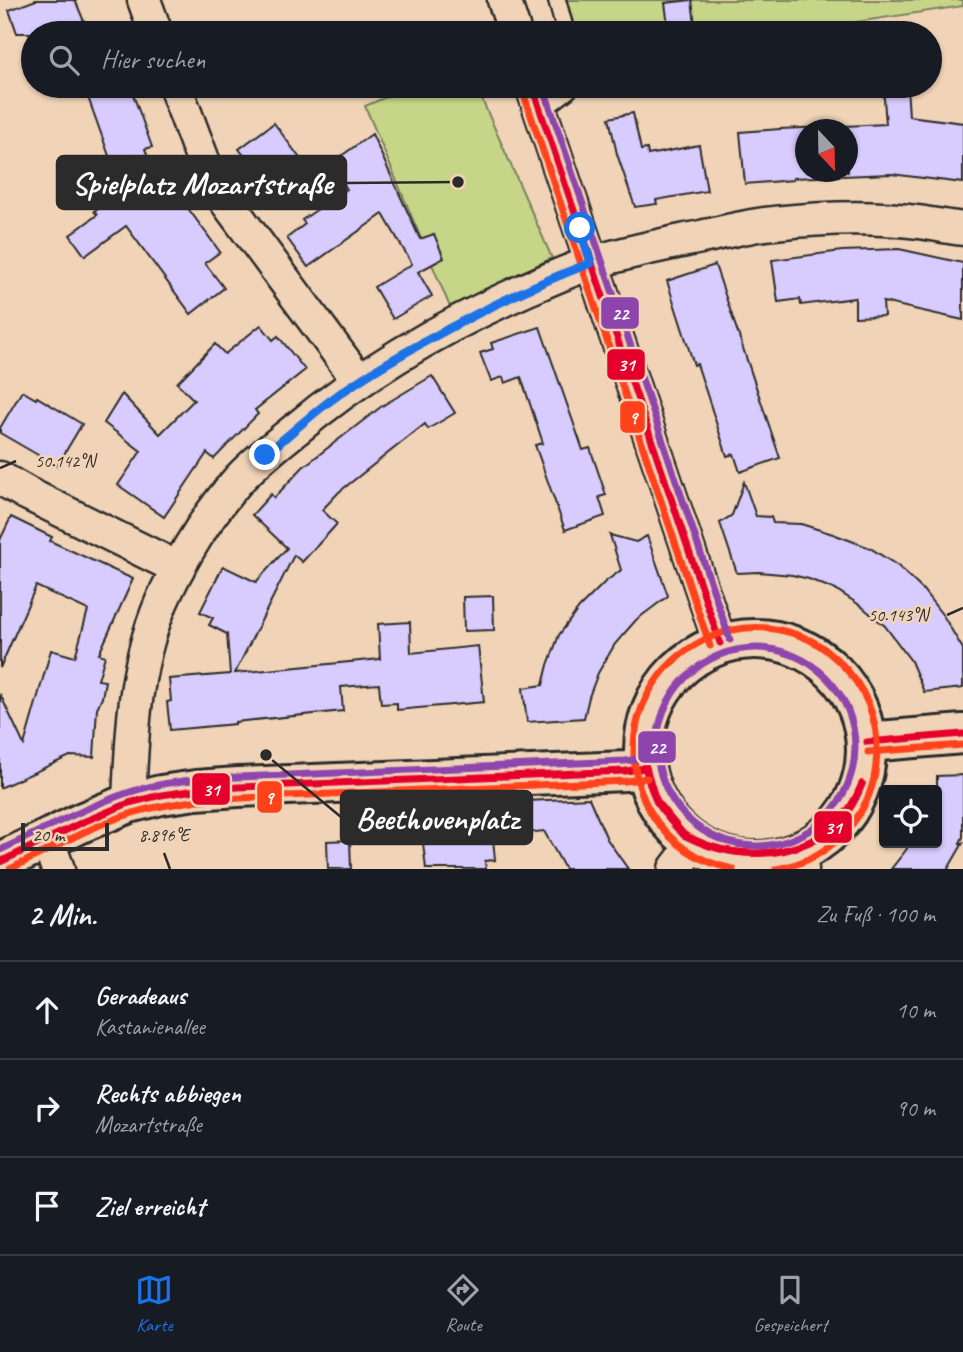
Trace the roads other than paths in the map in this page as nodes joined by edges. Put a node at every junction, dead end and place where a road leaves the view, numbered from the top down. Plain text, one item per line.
1 (144, 0) edge
2 (504, 0) edge
3 (557, 0) edge
4 (152, 21) edge
5 (511, 21) edge
6 (563, 21) edge
7 (179, 98) edge
8 (537, 99) edge
9 (963, 229) edge
10 (591, 263) junction
11 (359, 381) junction
12 (0, 478) edge
13 (178, 568) junction
14 (720, 643) junction
15 (963, 734) edge
16 (867, 742) junction
17 (645, 768) junction
18 (130, 803) junction
19 (53, 854) edge
20 (685, 856) edge
21 (800, 861) edge
22 (0, 862) edge

1 - 4 street
2 - 5 street
3 - 6 lane
7 - 11 street
8 - 10 street
9 - 10 street
10 - 11 street
10 - 14 street
11 - 13 street
12 - 13 street
13 - 18 street
14 - 16 main road
14 - 17 main road
15 - 16 main road
16 - 21 main road
17 - 18 main road
17 - 20 main road
18 - 19 main road
19 - 22 main road
20 - 21 main road

